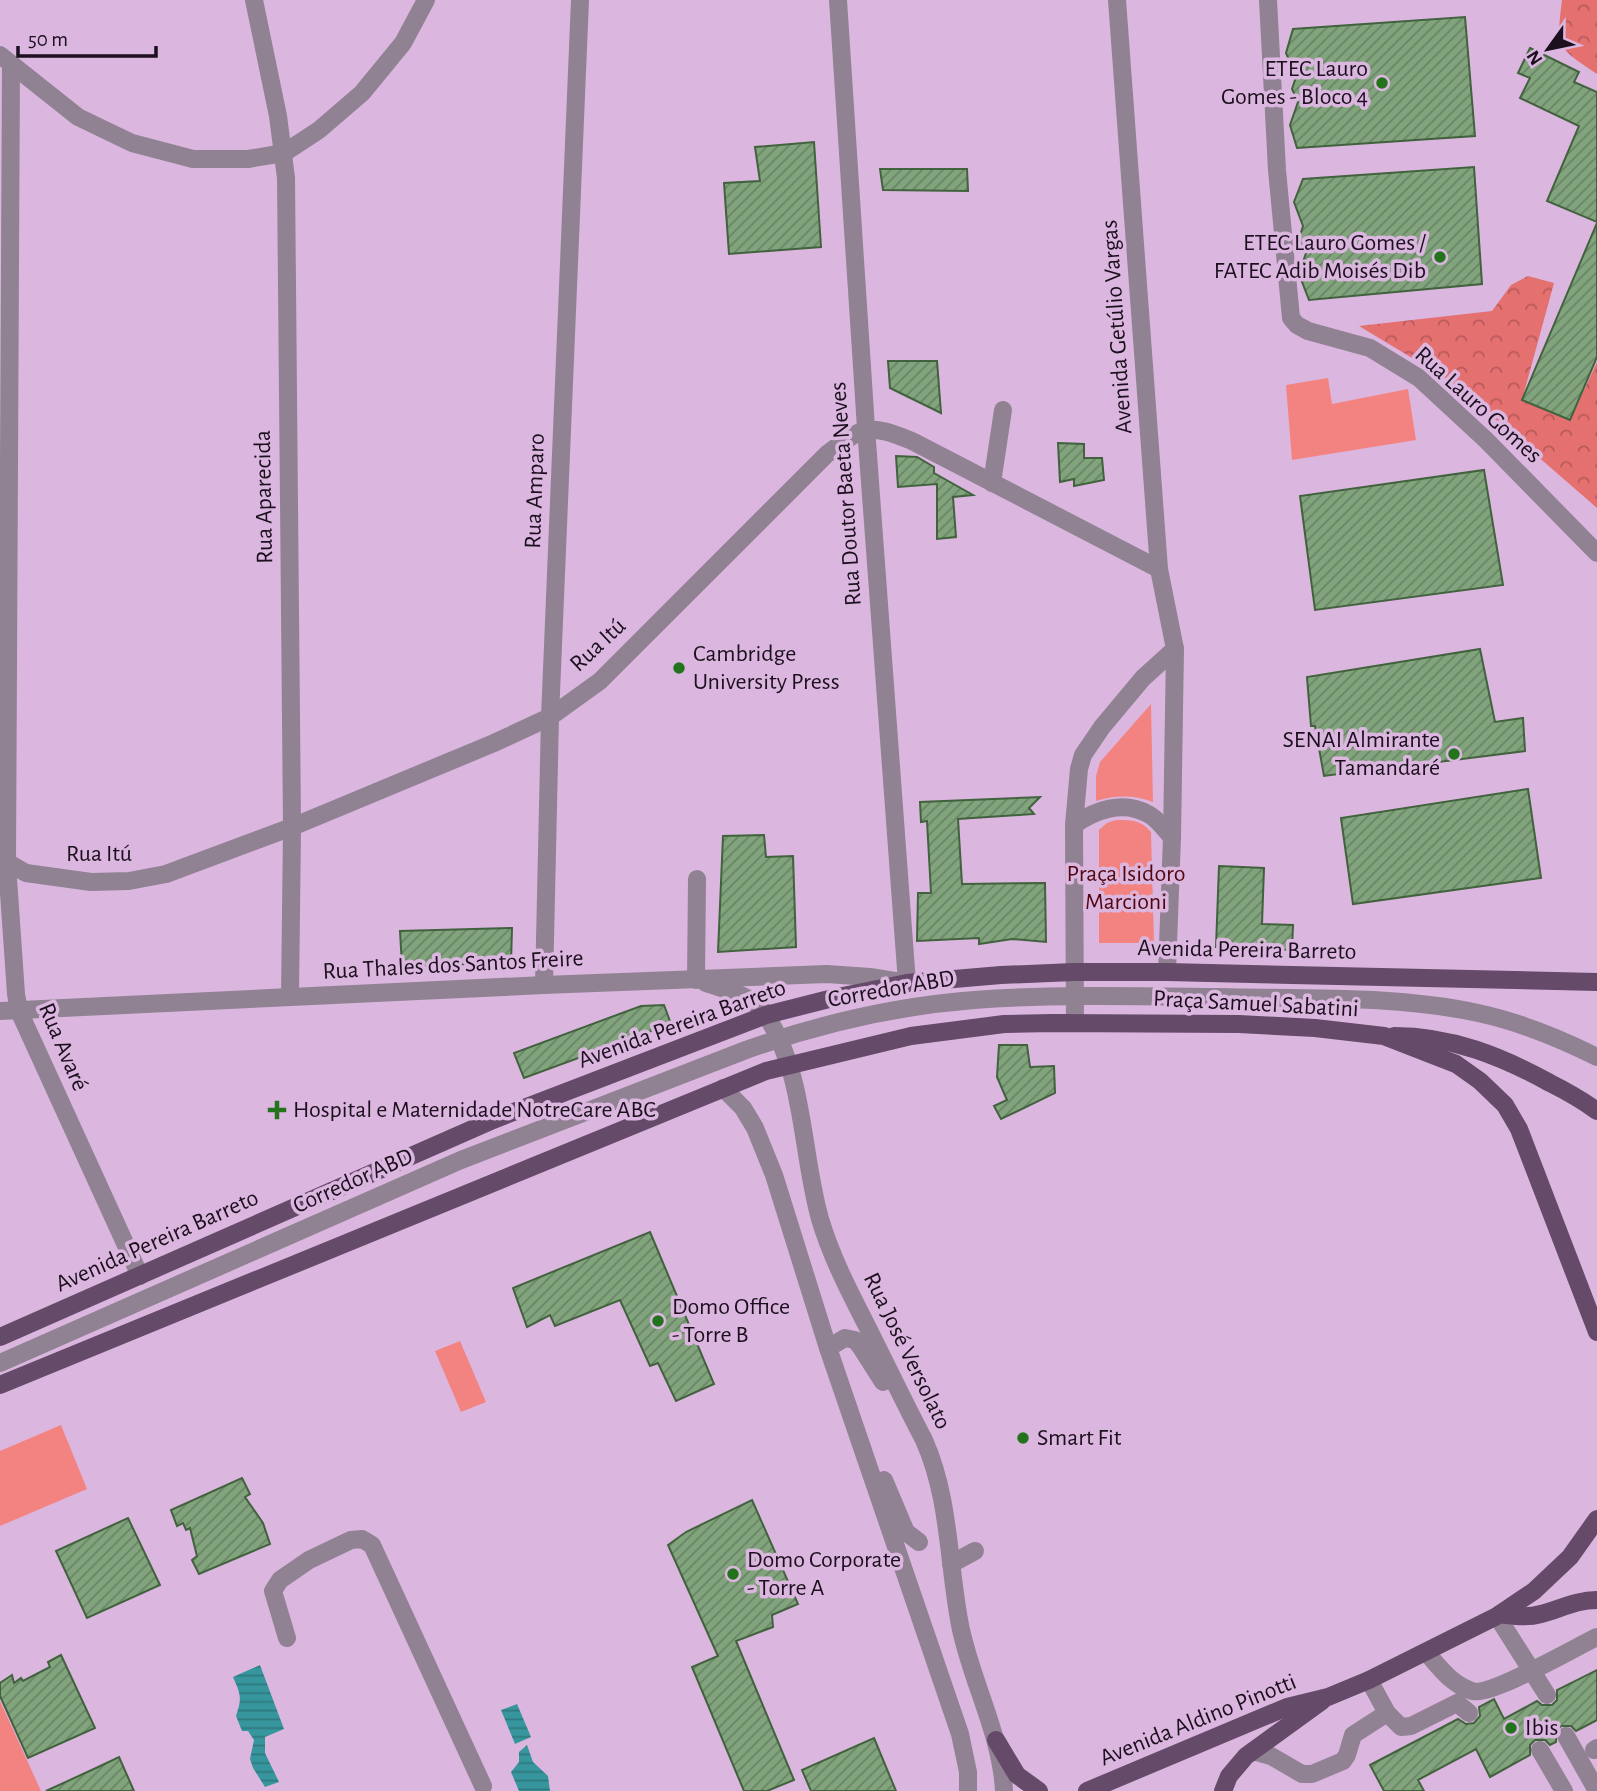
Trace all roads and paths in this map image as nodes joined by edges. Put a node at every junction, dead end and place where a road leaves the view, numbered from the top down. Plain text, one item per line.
1 (254, 0) edge
2 (426, 0) edge
3 (580, 0) edge
4 (838, 0) edge
5 (1117, 0) edge
6 (1268, 0) edge
7 (6, 60) edge
8 (284, 153) junction
9 (1003, 410) dead end
10 (866, 428) junction
11 (992, 483) junction
12 (1597, 553) edge
13 (1159, 569) junction
14 (1174, 649) junction
15 (550, 717) junction
16 (1074, 825) junction
17 (292, 827) junction
18 (1172, 837) junction
19 (3, 861) edge
20 (697, 879) dead end
21 (1073, 972) junction
22 (1167, 972) junction
23 (696, 980) junction
24 (1597, 982) edge
25 (907, 983) junction
26 (544, 985) junction
27 (1074, 995) junction
28 (290, 998) junction
29 (0, 1011) edge
30 (19, 1011) junction
31 (766, 1015) junction
32 (1075, 1023) junction
33 (1384, 1036) junction
34 (778, 1039) junction
35 (1597, 1057) edge
36 (789, 1065) junction
37 (723, 1088) junction
38 (1597, 1111) edge
39 (140, 1276) junction
40 (1597, 1332) edge
41 (0, 1337) edge
42 (828, 1348) junction
43 (0, 1363) edge
44 (0, 1385) edge
45 (911, 1414) junction
46 (861, 1444) junction
47 (1597, 1519) edge
48 (947, 1531) junction
49 (919, 1542) junction
50 (896, 1551) junction
51 (975, 1551) dead end
52 (951, 1564) junction
53 (1597, 1600) edge
54 (1499, 1615) junction
55 (287, 1637) dead end
56 (1597, 1637) edge
57 (1426, 1652) junction
58 (1532, 1670) junction
59 (1369, 1680) junction
60 (1547, 1695) dead end
61 (1328, 1697) junction
62 (1387, 1713) junction
63 (1469, 1713) dead end
64 (1566, 1736) dead end
65 (996, 1740) junction
66 (1541, 1750) dead end
67 (1253, 1751) junction
68 (483, 1786) dead end
69 (968, 1791) edge
70 (1004, 1791) edge
71 (1039, 1791) edge
72 (1087, 1791) edge
73 (1223, 1791) edge
74 (1564, 1791) edge
75 (1597, 1791) edge

1 - 8 street, Rua Aparecida
2 - 8 street
3 - 15 street, Rua Amparo
4 - 10 street, Rua Doutor Baeta Neves
5 - 13 street, Avenida Getúlio Vargas
6 - 12 street, Rua Lauro Gomes
7 - 8 street
7 - 19 street, Rua Avaré
8 - 17 street, Rua Aparecida
9 - 11 street
10 - 11 street
10 - 15 street, Rua Itú
10 - 25 street, Rua Doutor Baeta Neves
11 - 13 street
13 - 14 street, Avenida Getúlio Vargas
14 - 16 street
14 - 18 street, Avenida Getúlio Vargas
15 - 17 street, Rua Itú
15 - 26 street, Rua Amparo
16 - 18 street
16 - 21 street
17 - 19 street, Rua Itú
17 - 28 street, Rua Aparecida
18 - 22 street, Avenida Getúlio Vargas
19 - 30 street, Rua Avaré
20 - 23 street
21 - 22 main road, Avenida Pereira Barreto
21 - 25 main road, Avenida Pereira Barreto
21 - 27 street
22 - 24 main road, Avenida Pereira Barreto
23 - 25 street, Rua Thales dos Santos Freire
23 - 26 street, Rua Thales dos Santos Freire
23 - 31 street, Rua José Versolato
25 - 31 main road, Avenida Pereira Barreto
26 - 28 street, Rua Thales dos Santos Freire
27 - 32 street
27 - 34 street, Corredor ABD
27 - 35 street, Corredor ABD
28 - 30 street, Rua Thales dos Santos Freire
29 - 30 street, Rua Thales dos Santos Freire
30 - 39 street, Rua Avaré
31 - 34 street, Rua José Versolato
31 - 39 main road, Avenida Pereira Barreto
32 - 33 main road, Praça Samuel Sabatini
32 - 36 main road
33 - 38 main road
33 - 40 main road, Praça Samuel Sabatini
34 - 36 street, Rua José Versolato
34 - 43 street, Corredor ABD
36 - 37 main road
36 - 45 street, Rua José Versolato
37 - 42 street
37 - 44 main road
39 - 41 main road, Avenida Pereira Barreto
42 - 45 street
42 - 46 street
45 - 48 street, Rua José Versolato
46 - 49 street
46 - 50 street
47 - 54 main road, Avenida Aldino Pinotti
48 - 49 street
48 - 52 street, Rua José Versolato
49 - 50 street
50 - 69 street
51 - 52 street
52 - 65 street, Rua José Versolato
53 - 54 main road
54 - 57 main road, Avenida Aldino Pinotti
54 - 58 street
55 - 68 street
56 - 58 street
57 - 58 street
57 - 59 main road, Avenida Aldino Pinotti
58 - 60 street
59 - 61 main road, Avenida Aldino Pinotti
59 - 62 street
61 - 67 main road, Avenida Aldino Pinotti
61 - 72 main road, Avenida Aldino Pinotti
62 - 63 street
62 - 67 street
64 - 75 street
65 - 70 street, Rua José Versolato
65 - 71 main road
66 - 74 street
67 - 73 main road, Avenida Aldino Pinotti

